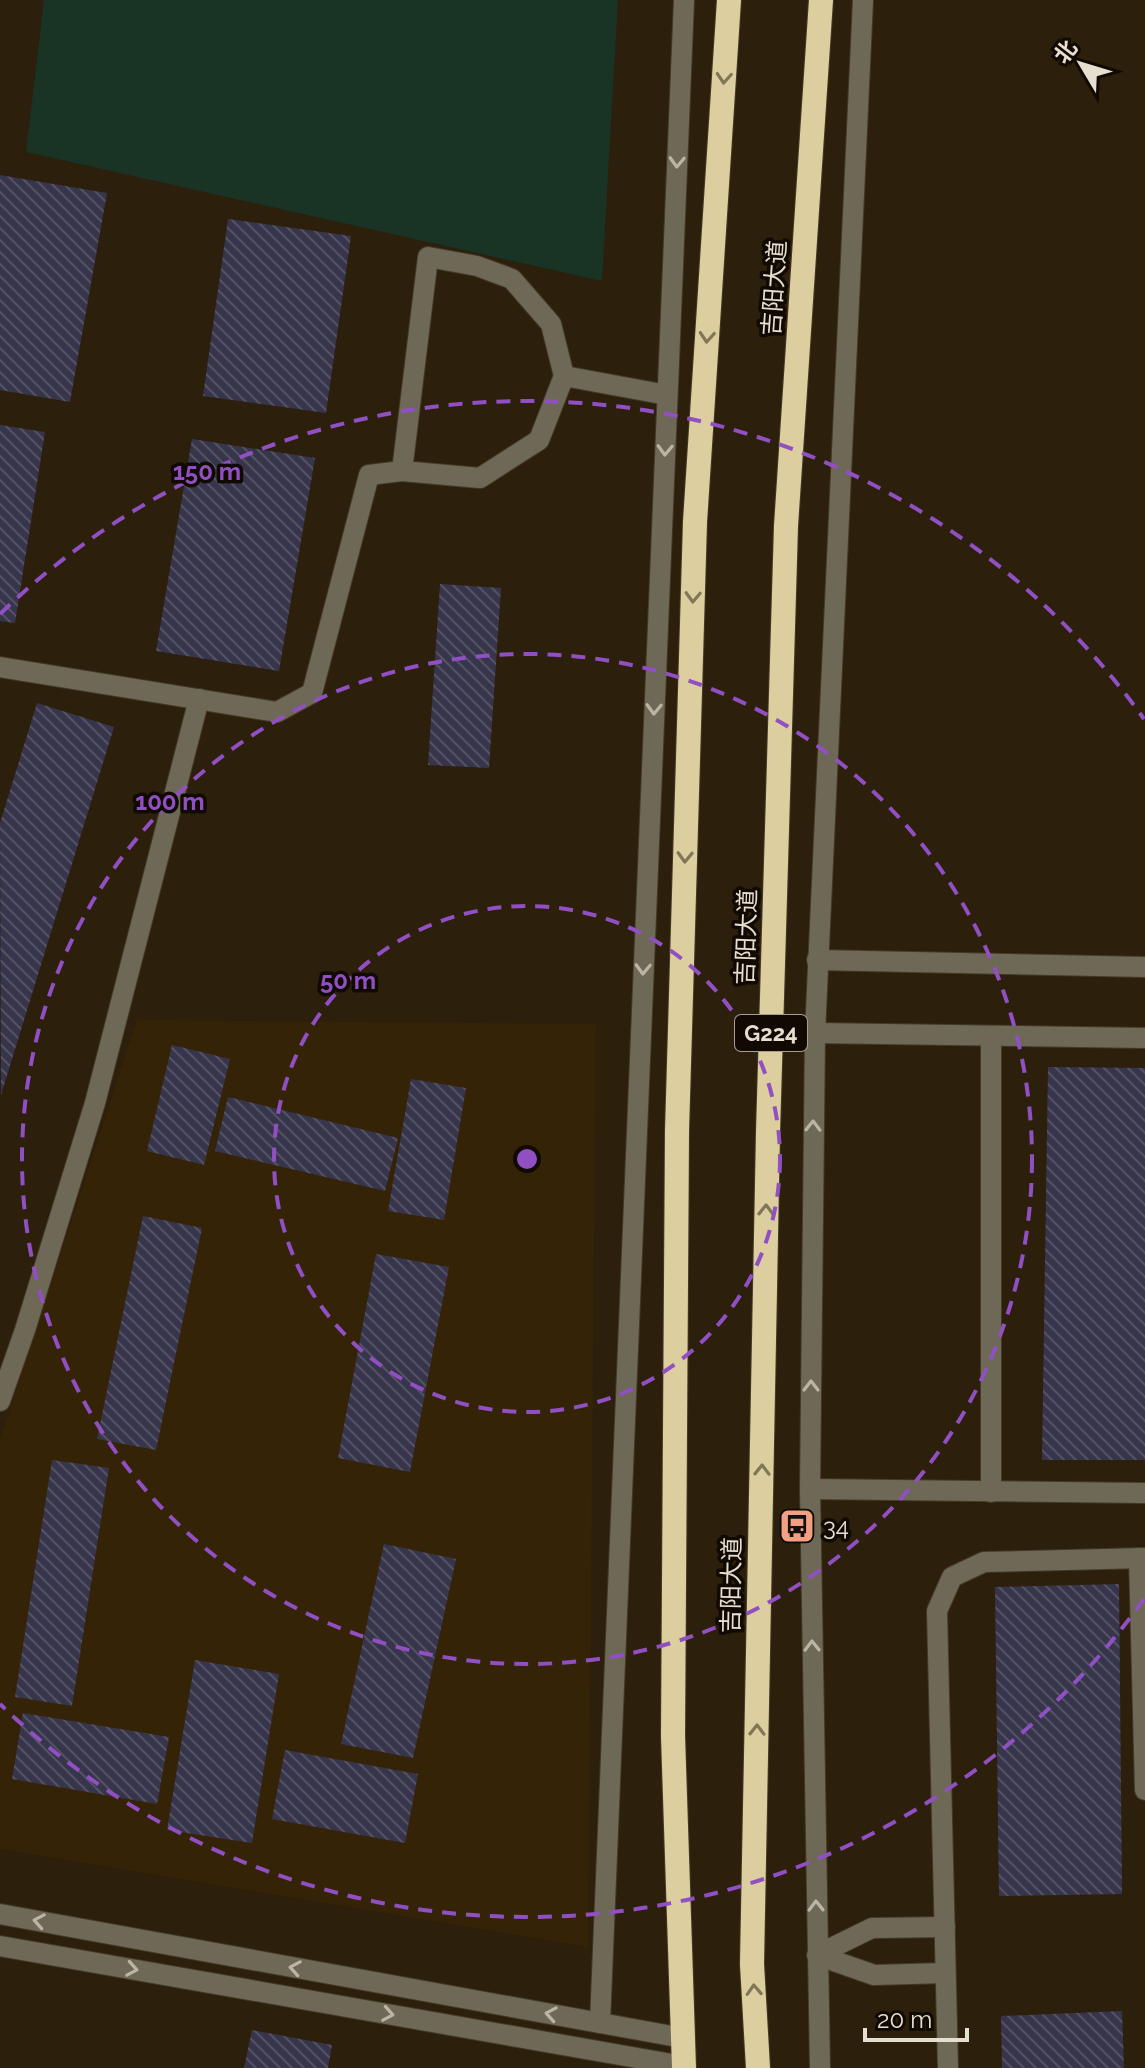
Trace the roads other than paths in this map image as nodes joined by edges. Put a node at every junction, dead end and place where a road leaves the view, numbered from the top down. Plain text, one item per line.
1 (684, 0) edge
2 (729, 0) edge
3 (821, 0) edge
4 (863, 0) edge
5 (564, 376) junction
6 (667, 395) junction
7 (402, 471) junction
8 (0, 667) edge
9 (199, 699) junction
10 (817, 960) junction
11 (1145, 967) edge
12 (815, 1033) junction
13 (991, 1036) junction
14 (1145, 1038) edge
15 (0, 1401) edge
16 (810, 1489) junction
17 (991, 1492) junction
18 (1145, 1493) edge
19 (1142, 1558) edge
20 (1145, 1790) edge
21 (0, 1914) edge
22 (945, 1927) junction
23 (0, 1946) edge
24 (817, 1955) junction
25 (945, 1973) junction
26 (600, 2023) junction
27 (683, 2038) junction
28 (684, 2067) edge
29 (758, 2068) edge
30 (820, 2068) edge
31 (948, 2068) edge

1 -> 6 street
2 -> 27 highway
29 -> 3 highway, 吉阳大道 / G224
4 - 10 street
5 - 6 street
5 - 7 street
5 - 7 street
6 -> 26 street
7 - 9 street
8 - 9 street
9 - 15 street
10 - 11 street
10 - 12 street
12 - 13 street
16 -> 12 street
13 - 14 street
13 - 17 street
16 - 17 street
24 -> 16 street
17 - 18 street
19 - 20 street
19 - 22 street
26 -> 21 street
22 - 24 street
22 - 25 street
23 -> 28 street
24 - 25 street
24 - 30 street
25 - 31 street
26 - 27 street
27 - 28 highway

